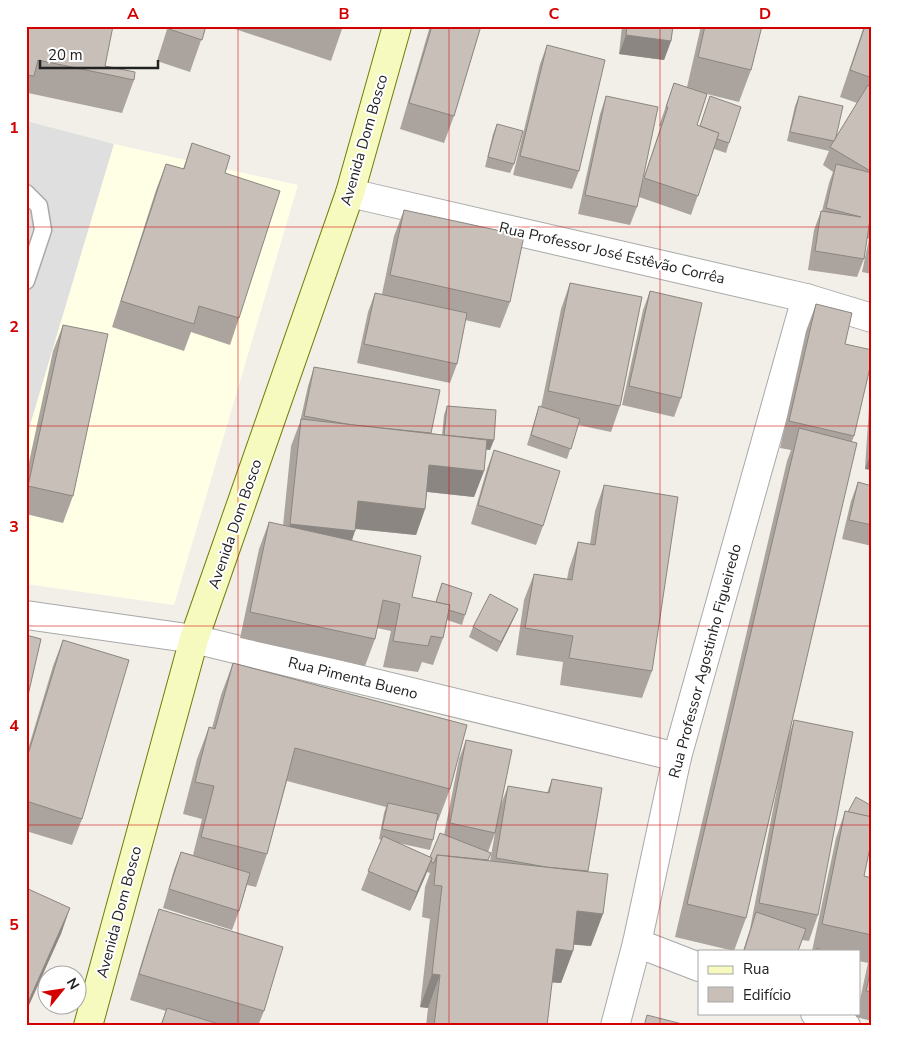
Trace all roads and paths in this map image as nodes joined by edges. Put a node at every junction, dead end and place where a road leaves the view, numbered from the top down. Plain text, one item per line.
1 (397, 26) edge
2 (26, 193) edge
3 (350, 193) junction
4 (26, 281) edge
5 (806, 298) junction
6 (872, 318) edge
7 (26, 615) edge
8 (194, 639) junction
9 (677, 757) junction
10 (637, 943) junction
11 (698, 967) edge
12 (817, 1014) edge
13 (88, 1026) edge
14 (615, 1026) edge
15 (846, 1026) edge

1 - 3 street, Avenida Dom Bosco
2 - 4 lane
3 - 5 street, Rua Professor José Estêvão Corrêa
3 - 8 street, Avenida Dom Bosco
5 - 6 street, Rua Professor José Estêvão Corrêa
5 - 9 street, Rua Professor Agostinho Figueiredo
7 - 8 street, Rua Pimenta Bueno
8 - 9 street, Rua Pimenta Bueno
8 - 13 street, Avenida Dom Bosco
9 - 10 street, Rua Professor Agostinho Figueiredo
10 - 11 street
10 - 14 street, Rua Professor Agostinho Figueiredo
12 - 15 street

